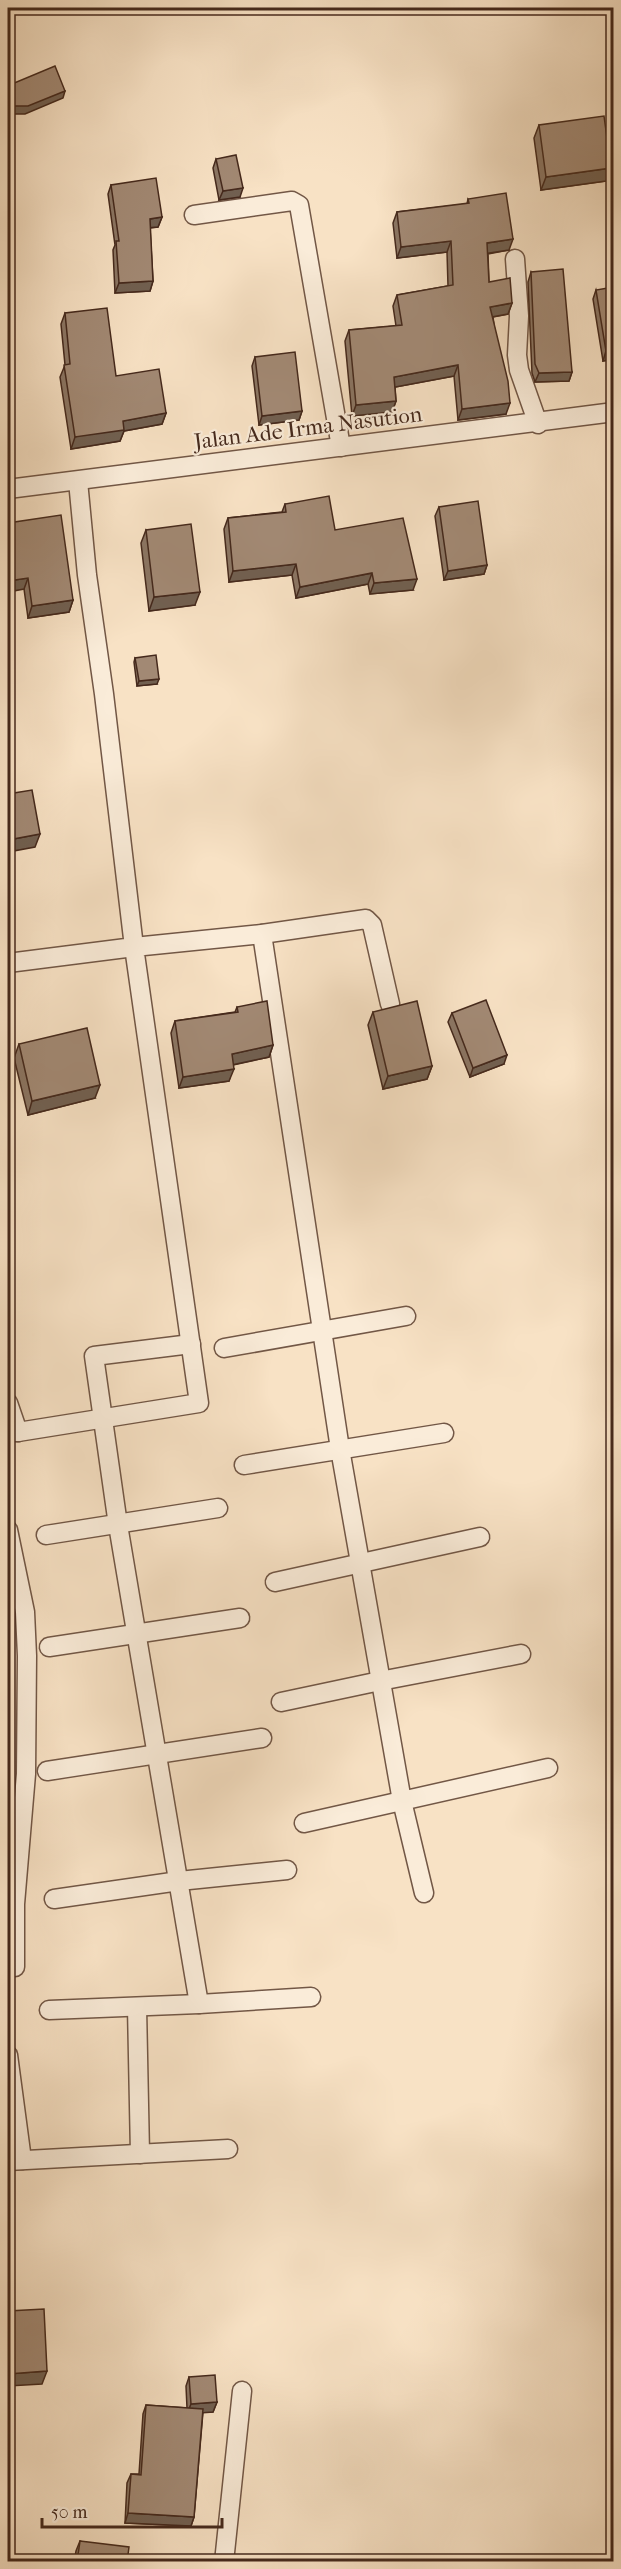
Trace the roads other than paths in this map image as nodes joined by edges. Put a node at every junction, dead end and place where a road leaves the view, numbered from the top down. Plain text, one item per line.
1 (194, 215) dead end
2 (515, 259) dead end
3 (614, 412) edge
4 (538, 423) junction
5 (341, 447) junction
6 (78, 481) junction
7 (8, 489) edge
8 (262, 934) junction
9 (134, 947) junction
10 (8, 963) edge
11 (390, 1004) dead end
12 (406, 1317) dead end
13 (323, 1330) junction
14 (190, 1344) junction
15 (224, 1348) dead end
16 (8, 1403) edge
17 (101, 1418) junction
18 (13, 1432) edge
19 (444, 1433) dead end
20 (340, 1449) junction
21 (244, 1465) dead end
22 (218, 1508) dead end
23 (118, 1525) junction
24 (8, 1530) edge
25 (46, 1535) dead end
26 (480, 1536) dead end
27 (360, 1564) junction
28 (275, 1582) dead end
29 (240, 1618) dead end
30 (137, 1634) junction
31 (50, 1647) dead end
32 (521, 1654) dead end
33 (380, 1681) junction
34 (281, 1702) dead end
35 (262, 1738) dead end
36 (157, 1754) junction
37 (548, 1768) dead end
38 (47, 1771) dead end
39 (402, 1801) junction
40 (304, 1823) dead end
41 (287, 1870) dead end
42 (178, 1881) junction
43 (424, 1893) dead end
44 (54, 1899) dead end
45 (15, 1967) dead end
46 (311, 1997) dead end
47 (199, 2004) junction
48 (137, 2007) junction
49 (49, 2010) dead end
50 (8, 2055) edge
51 (228, 2149) dead end
52 (140, 2154) junction
53 (15, 2160) edge
54 (242, 2391) dead end
55 (224, 2562) edge

1 - 5 street
2 - 4 street
3 - 4 street, Jalan Ade Irma Nasution
4 - 5 street, Jalan Ade Irma Nasution
5 - 6 street, Jalan Ade Irma Nasution
6 - 7 street, Jalan Ade Irma Nasution
6 - 9 street
8 - 9 street
8 - 11 street
8 - 13 street
9 - 10 street
9 - 14 street
12 - 13 street
13 - 15 street
13 - 20 street
14 - 17 street
14 - 17 street
16 - 18 street
17 - 18 street
17 - 23 street
19 - 20 street
20 - 21 street
20 - 27 street
22 - 23 street
23 - 25 street
23 - 30 street
24 - 45 street
26 - 27 street
27 - 28 street
27 - 33 street
29 - 30 street
30 - 31 street
30 - 36 street
32 - 33 street
33 - 34 street
33 - 39 street
35 - 36 street
36 - 38 street
36 - 42 street
37 - 39 street
39 - 40 street
39 - 43 street
41 - 42 street
42 - 44 street
42 - 47 street
46 - 47 street
47 - 48 street
48 - 49 street
48 - 52 street
50 - 53 street
51 - 52 street
52 - 53 street
54 - 55 street

